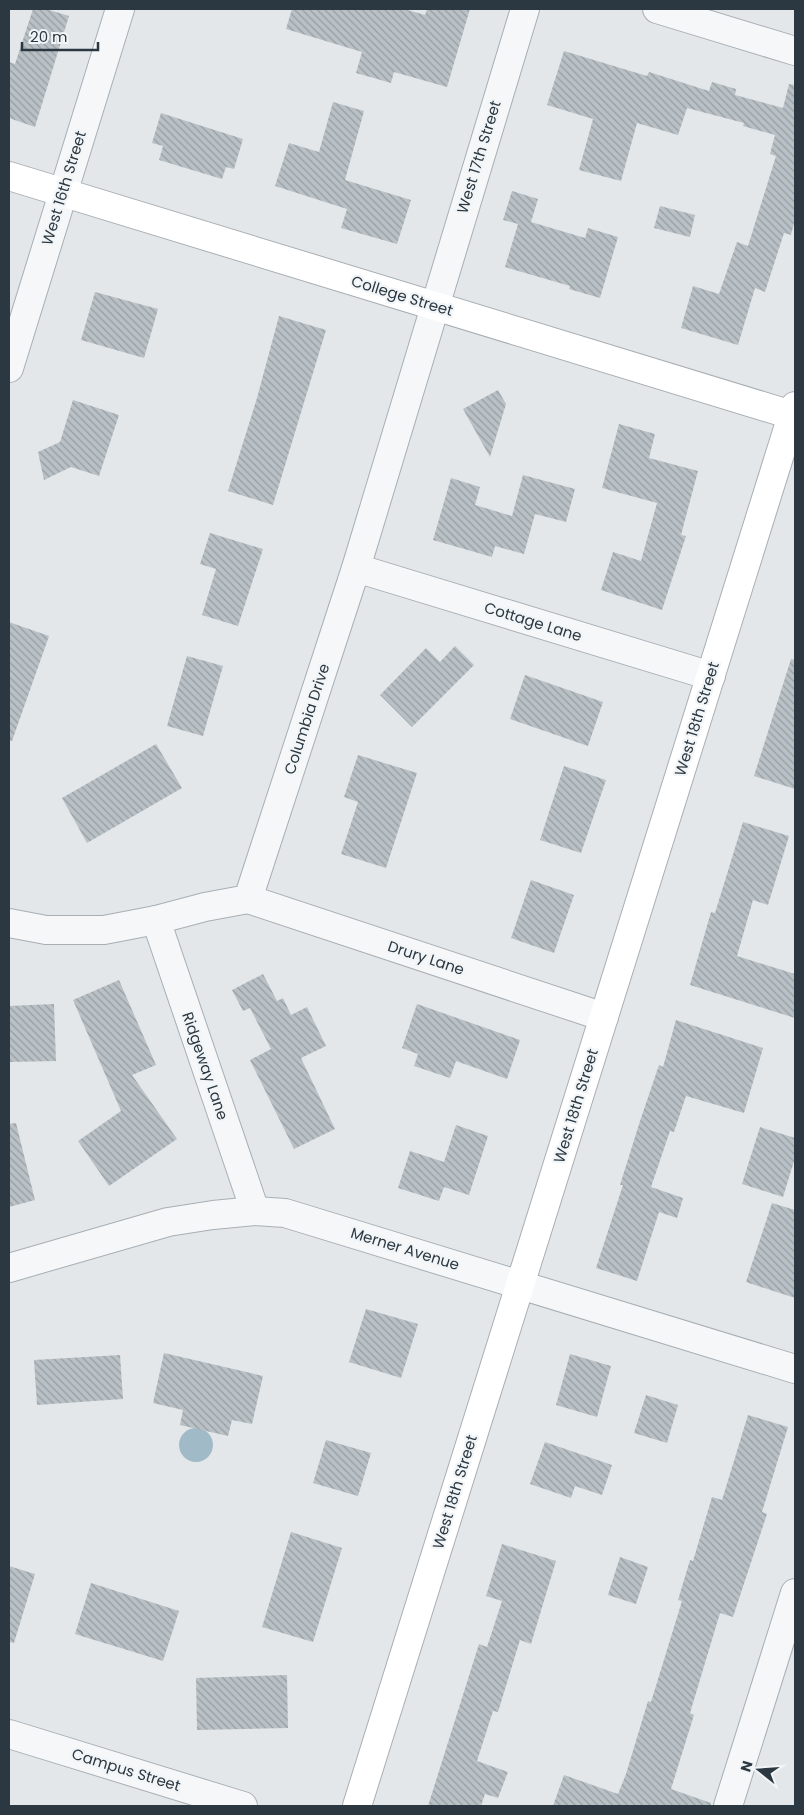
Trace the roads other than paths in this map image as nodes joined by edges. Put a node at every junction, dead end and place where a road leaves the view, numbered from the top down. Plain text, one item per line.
1 (120, 9) edge
2 (525, 9) edge
3 (657, 9) edge
4 (795, 51) edge
5 (9, 176) edge
6 (63, 193) junction
7 (434, 306) junction
8 (9, 368) edge
9 (794, 412) edge
10 (356, 568) junction
11 (711, 676) junction
12 (248, 899) junction
13 (156, 920) junction
14 (9, 923) edge
15 (604, 1017) junction
16 (255, 1211) junction
17 (9, 1268) edge
18 (520, 1285) junction
19 (795, 1369) edge
20 (795, 1593) edge
21 (9, 1734) edge
22 (244, 1806) edge
23 (357, 1806) edge
24 (728, 1806) edge

1 - 6 street, West 16th Street
2 - 7 street, West 17th Street
3 - 4 street
5 - 6 main road, College Street
6 - 7 main road, College Street
6 - 8 street, West 16th Street
7 - 9 main road, College Street
7 - 10 street, Columbia Drive
9 - 11 main road, West 18th Street
10 - 11 street, Cottage Lane
10 - 12 street, Columbia Drive
11 - 15 main road, West 18th Street
12 - 13 street
12 - 15 street, Drury Lane
13 - 14 street
13 - 16 street, Ridgeway Lane
15 - 18 main road, West 18th Street
16 - 17 street, Merner Avenue
16 - 18 street, Merner Avenue
18 - 19 street, Merner Avenue
18 - 23 main road, West 18th Street
20 - 24 street
21 - 22 street, Campus Street

